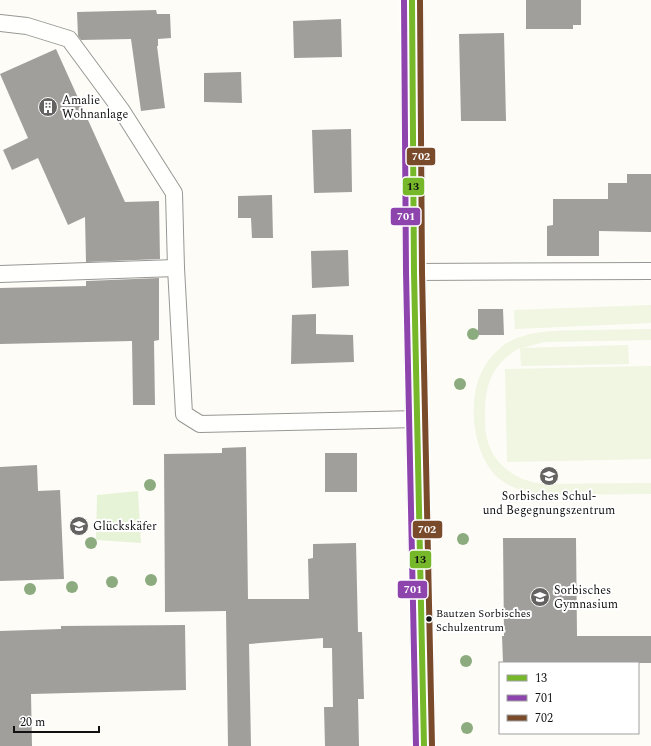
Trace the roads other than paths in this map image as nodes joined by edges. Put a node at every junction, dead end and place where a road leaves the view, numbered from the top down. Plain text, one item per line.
1 (412, 0) edge
2 (0, 23) edge
3 (176, 268) junction
4 (651, 271) edge
5 (414, 272) junction
6 (0, 274) edge
7 (418, 419) junction
8 (424, 746) edge

1 - 5 street
2 - 3 lane
3 - 6 lane
3 - 7 lane
4 - 5 lane
5 - 7 street
7 - 8 street

